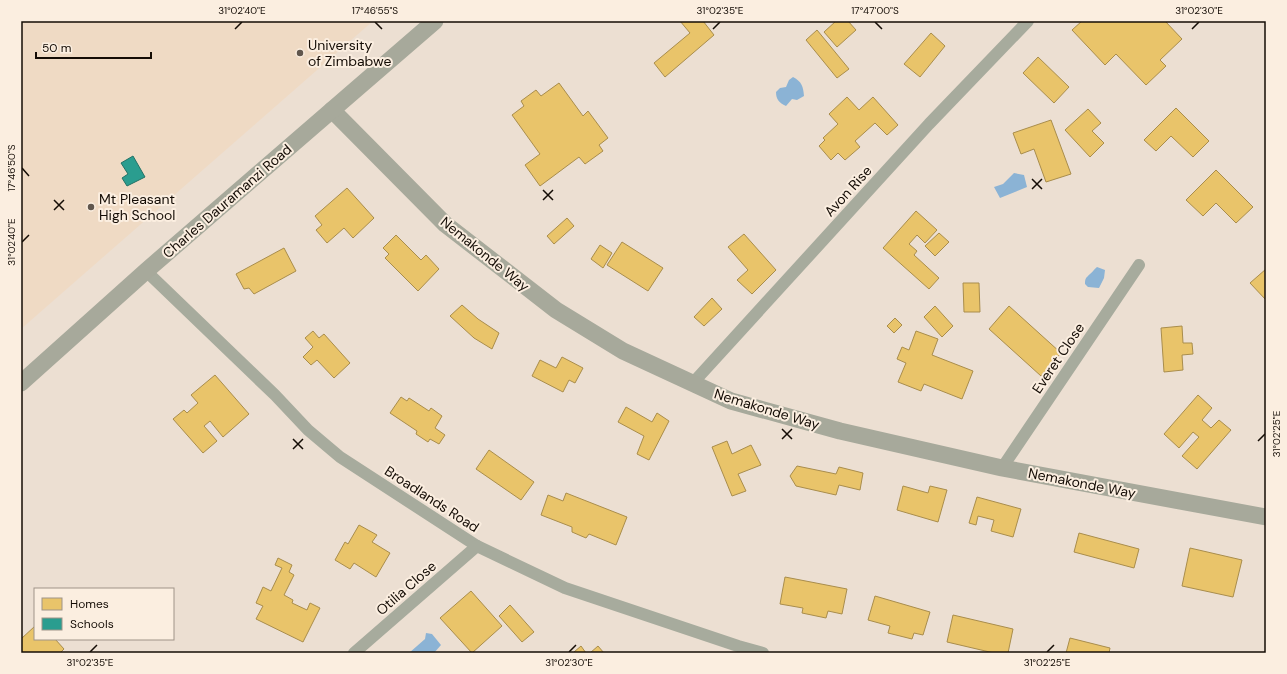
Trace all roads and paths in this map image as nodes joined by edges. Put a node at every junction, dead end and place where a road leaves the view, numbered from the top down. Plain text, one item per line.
1 (435, 21) edge
2 (1028, 21) edge
3 (332, 110) junction
4 (1139, 265) dead end
5 (146, 271) junction
6 (21, 383) edge
7 (692, 384) junction
8 (1002, 468) junction
9 (1266, 517) edge
10 (477, 546) junction
11 (354, 653) edge
12 (763, 653) edge

1 - 3 street, Charles Dauramanzi Road
2 - 7 street, Avon Rise
3 - 5 street, Charles Dauramanzi Road
3 - 7 street, Nemakonde Way
4 - 8 street, Everet Close
5 - 6 street, Charles Dauramanzi Road
5 - 10 street, Broadlands Road
7 - 8 street, Nemakonde Way
8 - 9 street, Nemakonde Way
10 - 11 street, Otilia Close
10 - 12 street, Broadlands Road

